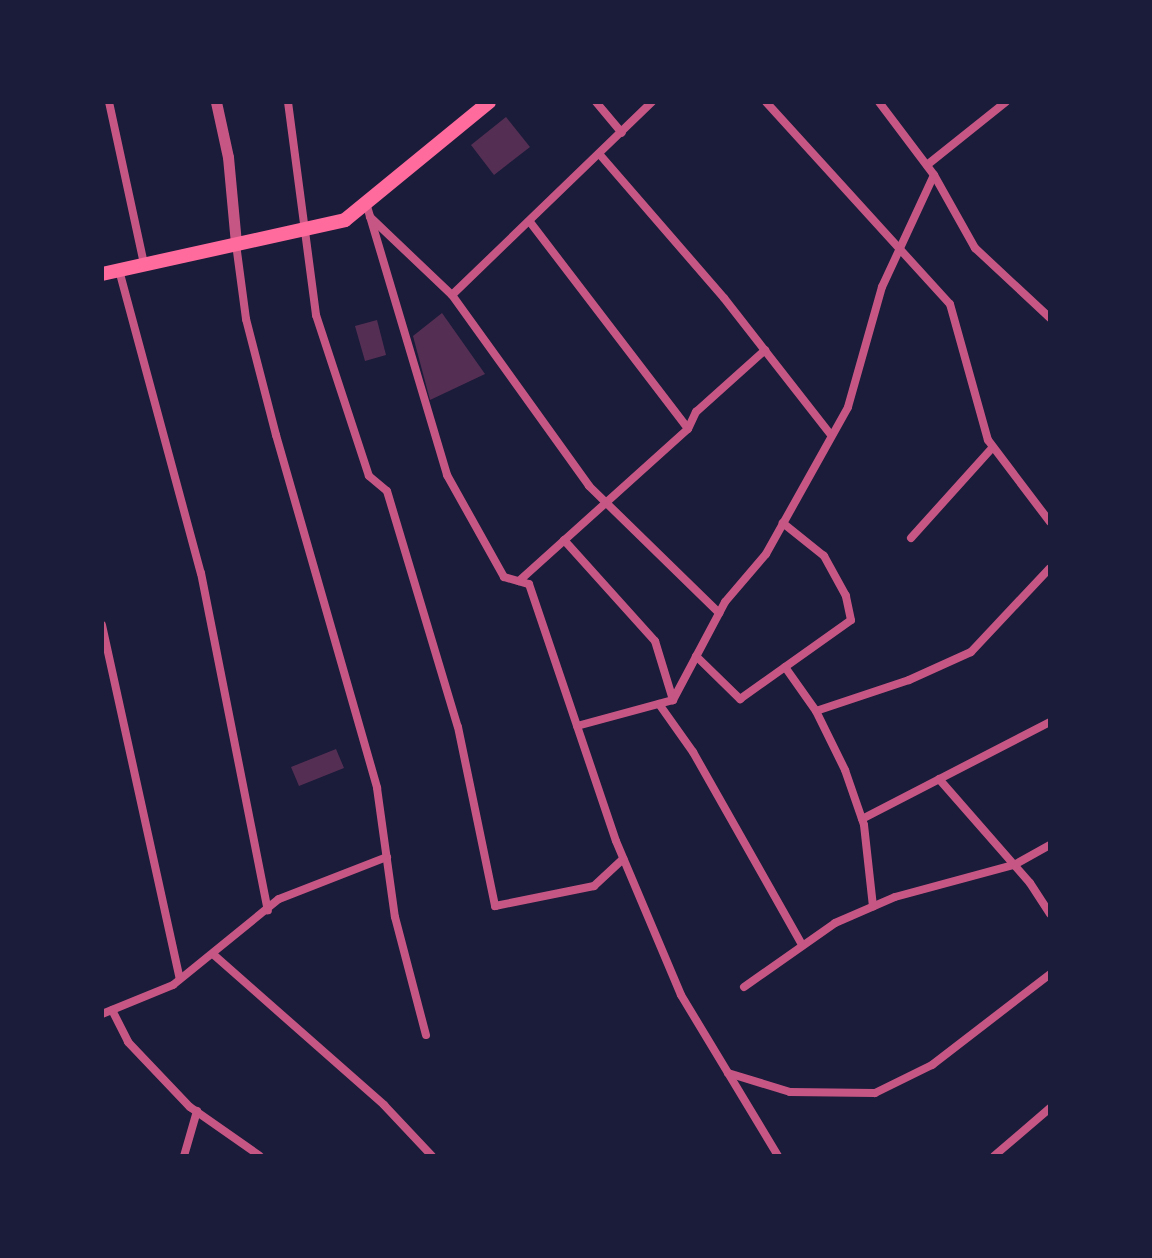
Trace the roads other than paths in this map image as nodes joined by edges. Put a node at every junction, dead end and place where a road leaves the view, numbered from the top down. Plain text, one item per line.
1 (109, 102) edge
2 (216, 102) edge
3 (288, 102) edge
4 (489, 102) edge
5 (596, 102) edge
6 (652, 102) edge
7 (766, 102) edge
8 (879, 102) edge
9 (989, 102) edge
10 (1006, 102) edge
11 (996, 109) junction
12 (622, 133) junction
13 (601, 156) junction
14 (927, 165) junction
15 (934, 175) junction
16 (368, 210) junction
17 (530, 222) junction
18 (303, 229) junction
19 (236, 244) junction
20 (899, 250) junction
21 (144, 264) junction
22 (119, 270) junction
23 (102, 274) edge
24 (452, 295) junction
25 (1050, 318) edge
26 (765, 350) junction
27 (688, 429) junction
28 (831, 435) junction
29 (993, 447) junction
30 (605, 503) junction
31 (1050, 522) edge
32 (783, 523) junction
33 (911, 538) dead end
34 (564, 540) junction
35 (1050, 568) edge
36 (519, 581) junction
37 (719, 613) junction
38 (102, 625) edge
39 (696, 656) junction
40 (785, 667) junction
41 (673, 700) junction
42 (659, 704) junction
43 (816, 711) junction
44 (1050, 722) edge
45 (577, 726) junction
46 (939, 779) junction
47 (862, 819) junction
48 (1050, 845) edge
49 (387, 857) junction
50 (623, 859) junction
51 (1014, 865) junction
52 (873, 907) junction
53 (268, 910) junction
54 (1050, 914) edge
55 (802, 945) junction
56 (214, 955) junction
57 (1050, 974) edge
58 (180, 979) junction
59 (744, 987) dead end
60 (112, 1010) junction
61 (102, 1014) edge
62 (426, 1035) dead end
63 (728, 1073) junction
64 (1050, 1108) edge
65 (197, 1111) junction
66 (184, 1156) edge
67 (260, 1156) edge
68 (432, 1156) edge
69 (778, 1156) edge
70 (994, 1156) edge

1 - 21 street
2 - 19 street
3 - 18 street
4 - 16 main road
5 - 12 street
6 - 12 street
7 - 20 street
8 - 14 street
9 - 11 street
10 - 11 street
11 - 14 street
12 - 13 street
13 - 17 street
13 - 26 street
14 - 15 street
15 - 20 street
15 - 25 street
16 - 18 main road
16 - 24 street
16 - 36 street
17 - 24 street
17 - 27 street
18 - 19 main road
18 - 50 street
19 - 21 main road
19 - 49 street
20 - 28 street
20 - 29 street
21 - 22 main road
22 - 23 main road
22 - 53 street
24 - 30 street
26 - 27 street
26 - 28 street
27 - 30 street
28 - 32 street
29 - 31 street
29 - 33 street
30 - 34 street
30 - 37 street
32 - 37 street
32 - 40 street
34 - 36 street
34 - 41 street
35 - 43 street
36 - 45 street
37 - 39 street
38 - 58 street
39 - 40 street
39 - 41 street
40 - 43 street
41 - 42 street
42 - 45 street
42 - 55 street
43 - 47 street
44 - 46 street
45 - 50 street
46 - 47 street
46 - 51 street
47 - 52 street
48 - 51 street
49 - 53 street
49 - 62 street
50 - 63 street
51 - 52 street
51 - 54 street
52 - 55 street
53 - 56 street
55 - 59 street
56 - 58 street
56 - 68 street
57 - 63 street
58 - 60 street
60 - 61 street
60 - 65 street
63 - 69 street
64 - 70 street
65 - 66 street
65 - 67 street

